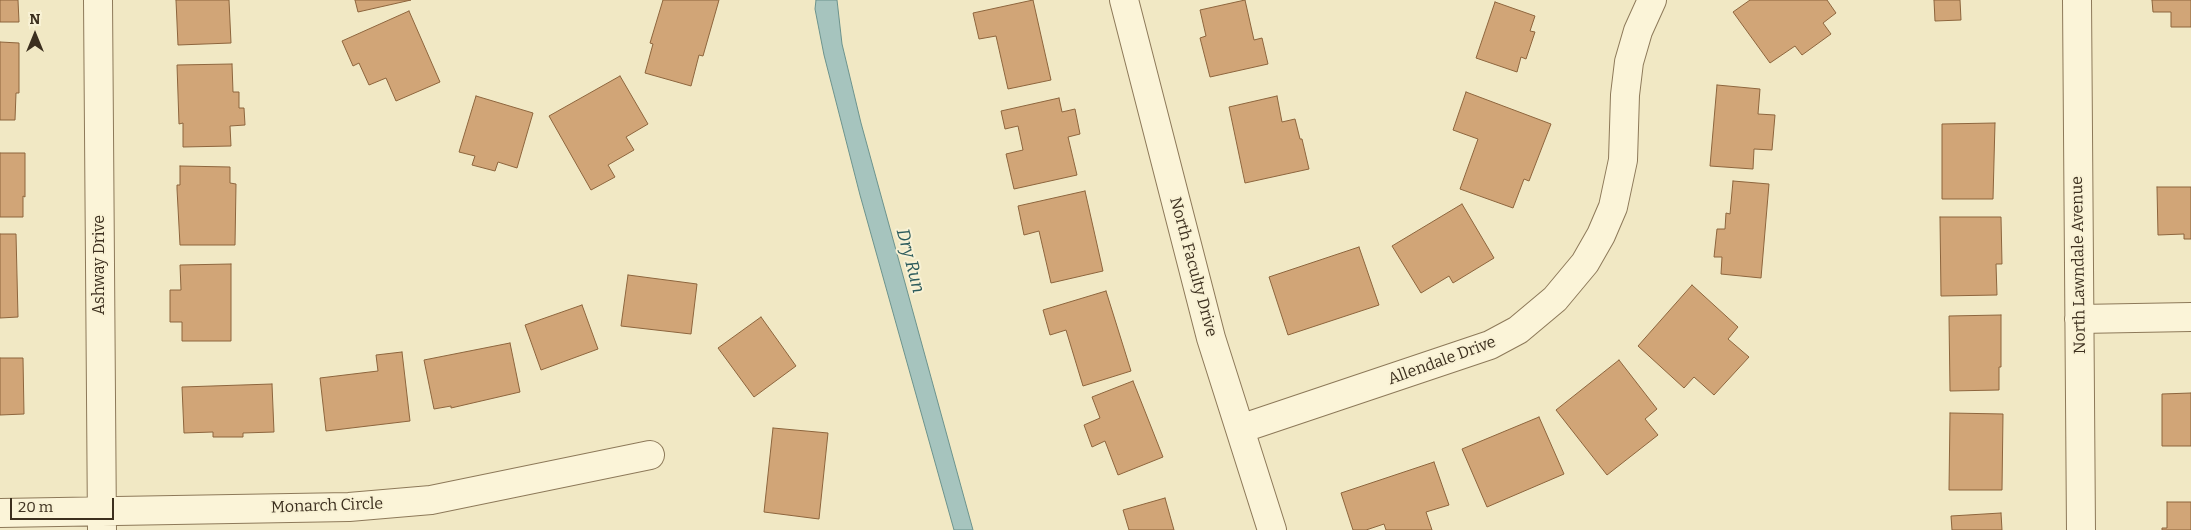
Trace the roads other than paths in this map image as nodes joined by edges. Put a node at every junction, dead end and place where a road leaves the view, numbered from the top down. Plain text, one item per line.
1 (98, 0) edge
2 (1124, 0) edge
3 (1652, 0) edge
4 (2077, 0) edge
5 (2191, 317) edge
6 (2080, 319) junction
7 (1240, 429) junction
8 (650, 455) dead end
9 (0, 513) edge
10 (102, 521) edge
11 (1272, 530) edge
12 (2081, 530) edge

1 - 10 street, Ashway Drive
2 - 7 street, North Faculty Drive
3 - 7 street, Allendale Drive
4 - 6 street, North Lawndale Avenue
5 - 6 street
6 - 12 street, North Lawndale Avenue
7 - 11 street, North Faculty Drive
8 - 10 street, Monarch Circle
9 - 10 street, Monarch Circle

